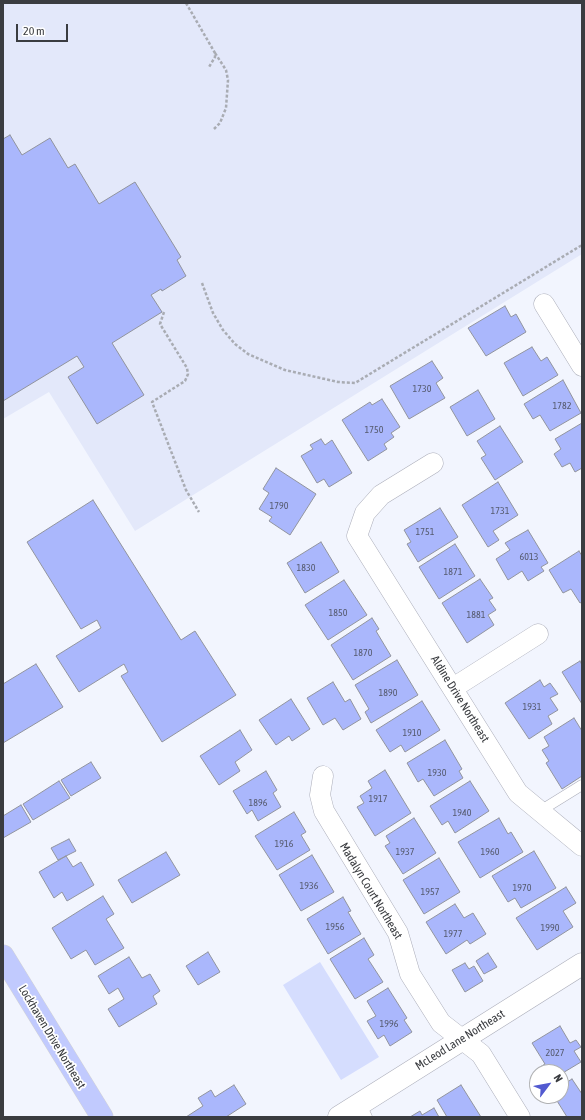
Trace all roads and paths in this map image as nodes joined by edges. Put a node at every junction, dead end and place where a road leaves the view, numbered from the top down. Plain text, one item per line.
1 (186, 3) edge
2 (215, 53) junction
3 (209, 67) dead end
4 (214, 129) dead end
5 (582, 245) edge
6 (202, 283) dead end
7 (544, 304) dead end
8 (164, 312) dead end
9 (582, 366) edge
10 (433, 463) dead end
11 (199, 512) dead end
12 (538, 634) dead end
13 (452, 688) junction
14 (323, 776) dead end
15 (582, 786) edge
16 (540, 811) junction
17 (582, 846) edge
18 (3, 956) edge
19 (582, 964) edge
20 (461, 1040) junction
21 (364, 1110) edge
22 (102, 1117) edge
23 (339, 1117) edge
24 (520, 1117) edge

1 - 2 path
2 - 3 path
2 - 4 path
5 - 6 path
7 - 9 street
8 - 11 path
10 - 13 street, Aldine Drive Northeast
12 - 13 street
13 - 16 street, Aldine Drive Northeast
14 - 20 street, Madalyn Court Northeast
15 - 16 lane
16 - 17 street, Aldine Drive Northeast
18 - 22 main road, Lockhaven Drive Northeast
19 - 20 street, McLeod Lane Northeast
20 - 21 street, McLeod Lane Northeast
20 - 24 street, Madalyn Court Northeast
21 - 23 street, McLeod Lane Northeast

